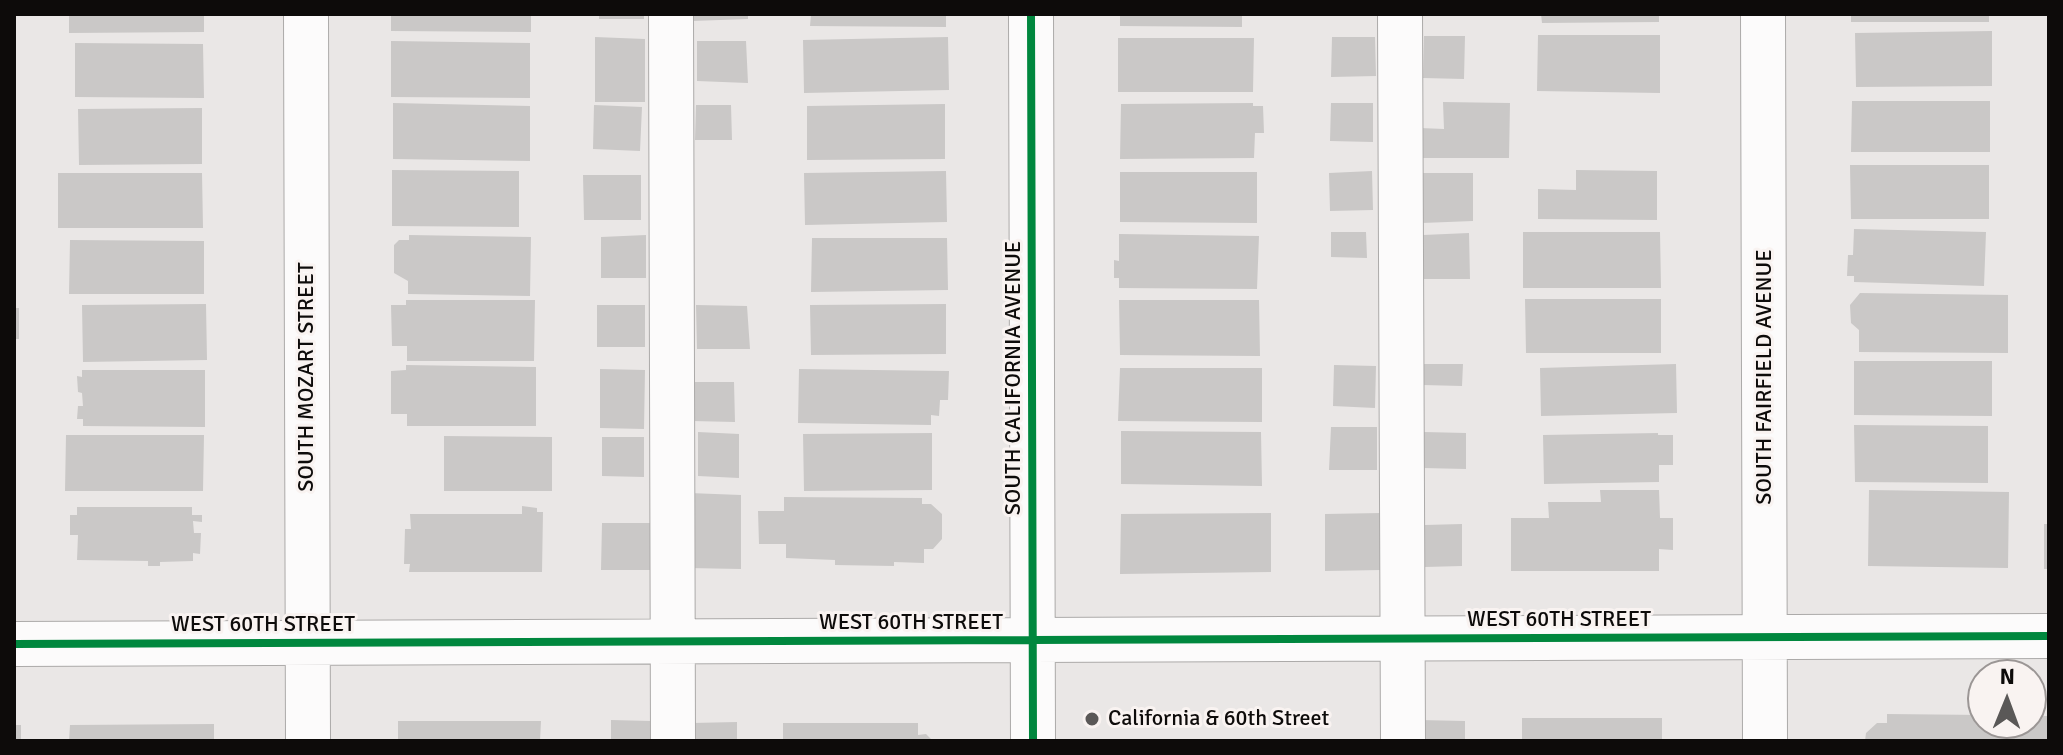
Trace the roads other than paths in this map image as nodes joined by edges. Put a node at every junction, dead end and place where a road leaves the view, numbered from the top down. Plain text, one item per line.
1 (306, 14) edge
2 (671, 14) edge
3 (1031, 14) edge
4 (1400, 14) edge
5 (1763, 14) edge
6 (2049, 636) edge
7 (1765, 637) junction
8 (1403, 638) junction
9 (1033, 640) junction
10 (673, 642) junction
11 (308, 643) junction
12 (14, 644) edge
13 (308, 741) edge
14 (673, 741) edge
15 (1033, 741) edge
16 (1403, 741) edge
17 (1765, 741) edge

1 - 11 street, SOUTH MOZART STREET
2 - 10 street
3 - 9 street, SOUTH CALIFORNIA AVENUE
4 - 8 street
5 - 7 street, SOUTH FAIRFIELD AVENUE
6 - 7 street, WEST 60TH STREET
7 - 8 street, WEST 60TH STREET
7 - 17 street, SOUTH FAIRFIELD AVENUE
8 - 9 street, WEST 60TH STREET
8 - 16 street
9 - 10 street, WEST 60TH STREET
9 - 15 street, SOUTH CALIFORNIA AVENUE
10 - 11 street, WEST 60TH STREET
10 - 14 street
11 - 12 street, WEST 60TH STREET
11 - 13 street, SOUTH MOZART STREET

